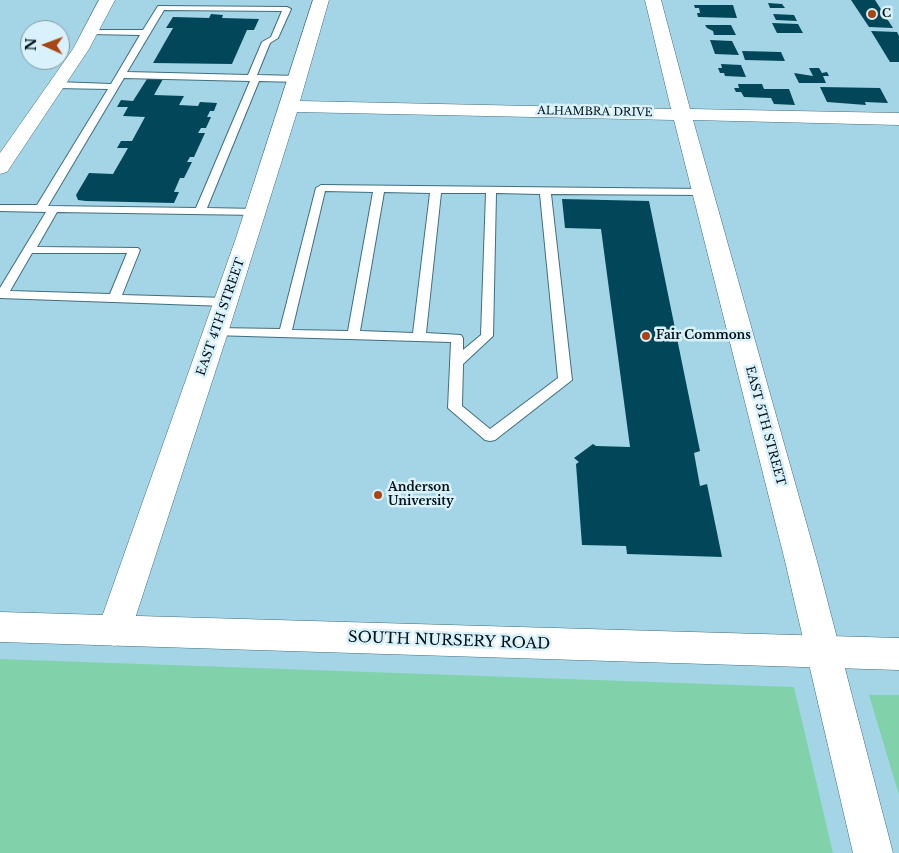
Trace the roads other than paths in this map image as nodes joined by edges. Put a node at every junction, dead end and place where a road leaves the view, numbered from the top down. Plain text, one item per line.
1 (106, 0) edge
2 (322, 0) edge
3 (653, 0) edge
4 (163, 4) edge
5 (288, 4) edge
6 (90, 32) junction
7 (146, 33) junction
8 (120, 75) junction
9 (254, 78) junction
10 (299, 79) junction
11 (56, 85) junction
12 (114, 87) junction
13 (291, 106) junction
14 (682, 114) junction
15 (899, 118) edge
16 (0, 168) edge
17 (379, 189) junction
18 (436, 189) junction
19 (491, 190) junction
20 (545, 191) junction
21 (703, 192) junction
22 (0, 208) edge
23 (41, 208) junction
24 (54, 208) junction
25 (200, 211) junction
26 (257, 212) junction
27 (29, 250) junction
28 (115, 298) junction
29 (226, 302) junction
30 (216, 332) junction
31 (285, 333) junction
32 (353, 335) junction
33 (419, 337) junction
34 (456, 363) junction
35 (0, 627) edge
36 (114, 631) junction
37 (822, 652) junction
38 (899, 654) edge
39 (873, 853) edge

1 - 6 street
2 - 10 street, EAST 4TH STREET
3 - 14 street, EAST 5TH STREET
4 - 5 lane
4 - 7 lane
5 - 9 lane
6 - 7 lane
6 - 11 street
7 - 8 lane
8 - 9 lane
8 - 12 lane
9 - 10 lane
9 - 25 lane
10 - 13 street, EAST 4TH STREET
11 - 12 lane
11 - 16 street
12 - 23 lane
13 - 14 street, ALHAMBRA DRIVE
13 - 26 street, EAST 4TH STREET
14 - 15 street, ALHAMBRA DRIVE
14 - 21 street, EAST 5TH STREET
17 - 18 lane
17 - 31 lane
17 - 32 lane
18 - 19 lane
18 - 33 lane
19 - 20 lane
19 - 34 lane
20 - 21 lane
20 - 34 lane
21 - 37 street, EAST 5TH STREET
22 - 23 lane
23 - 24 lane
24 - 25 lane
24 - 27 lane
25 - 26 lane
26 - 29 street, EAST 4TH STREET
27 - 28 lane
27 - 28 lane
28 - 29 lane
29 - 30 street, EAST 4TH STREET
30 - 31 lane
30 - 36 street, EAST 4TH STREET
31 - 32 lane
32 - 33 lane
33 - 34 lane
35 - 36 street, SOUTH NURSERY ROAD
36 - 37 street, SOUTH NURSERY ROAD
37 - 38 street, SOUTH NURSERY ROAD
37 - 39 street, EAST 5TH STREET

